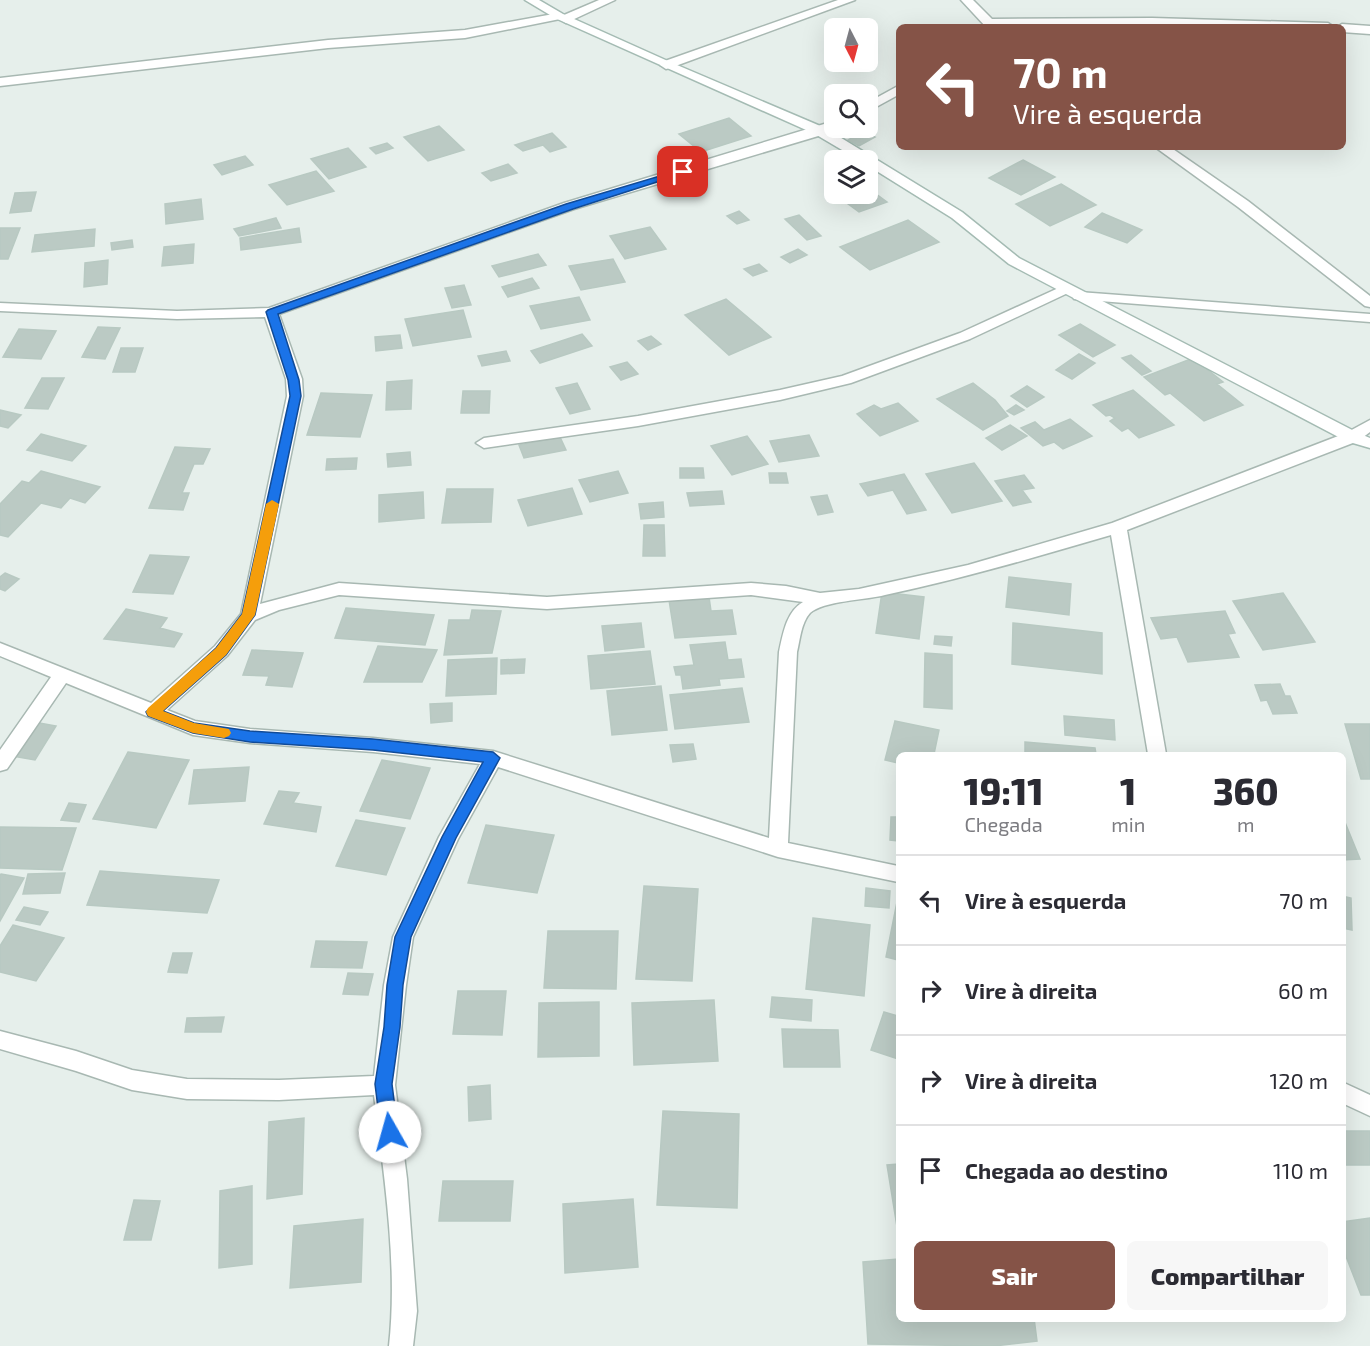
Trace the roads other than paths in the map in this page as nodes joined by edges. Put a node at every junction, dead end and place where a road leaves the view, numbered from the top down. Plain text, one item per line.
1 (531, 0) edge
2 (609, 0) edge
3 (849, 0) edge
4 (967, 0) edge
5 (562, 17) junction
6 (990, 24) edge
7 (1045, 24) edge
8 (1222, 24) edge
9 (1346, 28) edge
10 (1370, 30) edge
11 (666, 65) junction
12 (0, 82) edge
13 (896, 91) edge
14 (878, 102) edge
15 (824, 129) edge
16 (820, 131) junction
17 (1165, 150) edge
18 (1065, 289) junction
19 (1079, 296) junction
20 (1370, 303) edge
21 (0, 308) edge
22 (272, 312) junction
23 (1370, 318) edge
24 (1370, 425) edge
25 (1352, 436) junction
26 (484, 443) dead end
27 (1370, 443) edge
28 (1118, 527) junction
29 (820, 599) junction
30 (249, 615) junction
31 (0, 649) edge
32 (62, 675) junction
33 (153, 712) junction
34 (1157, 752) edge
35 (493, 758) junction
36 (0, 764) edge
37 (778, 849) junction
38 (896, 874) edge
39 (0, 1040) edge
40 (384, 1084) junction
41 (1346, 1094) edge
42 (1370, 1106) edge
43 (401, 1346) edge

1 - 5 street
2 - 5 street
3 - 11 street
4 - 6 street
5 - 11 street
5 - 12 street
7 - 8 street
9 - 10 street
11 - 16 street
13 - 14 street
15 - 16 street
16 - 18 street
16 - 22 street
17 - 20 street
18 - 19 street
18 - 26 street
19 - 23 street
19 - 25 street
21 - 22 street
22 - 30 street
24 - 25 street
25 - 27 street
25 - 28 street
28 - 29 street
28 - 34 street
29 - 30 street
29 - 37 street
30 - 33 street
31 - 32 street
32 - 33 street
32 - 36 street
33 - 35 street
35 - 37 street
35 - 40 street
37 - 38 street
39 - 40 street
40 - 43 street
41 - 42 street

